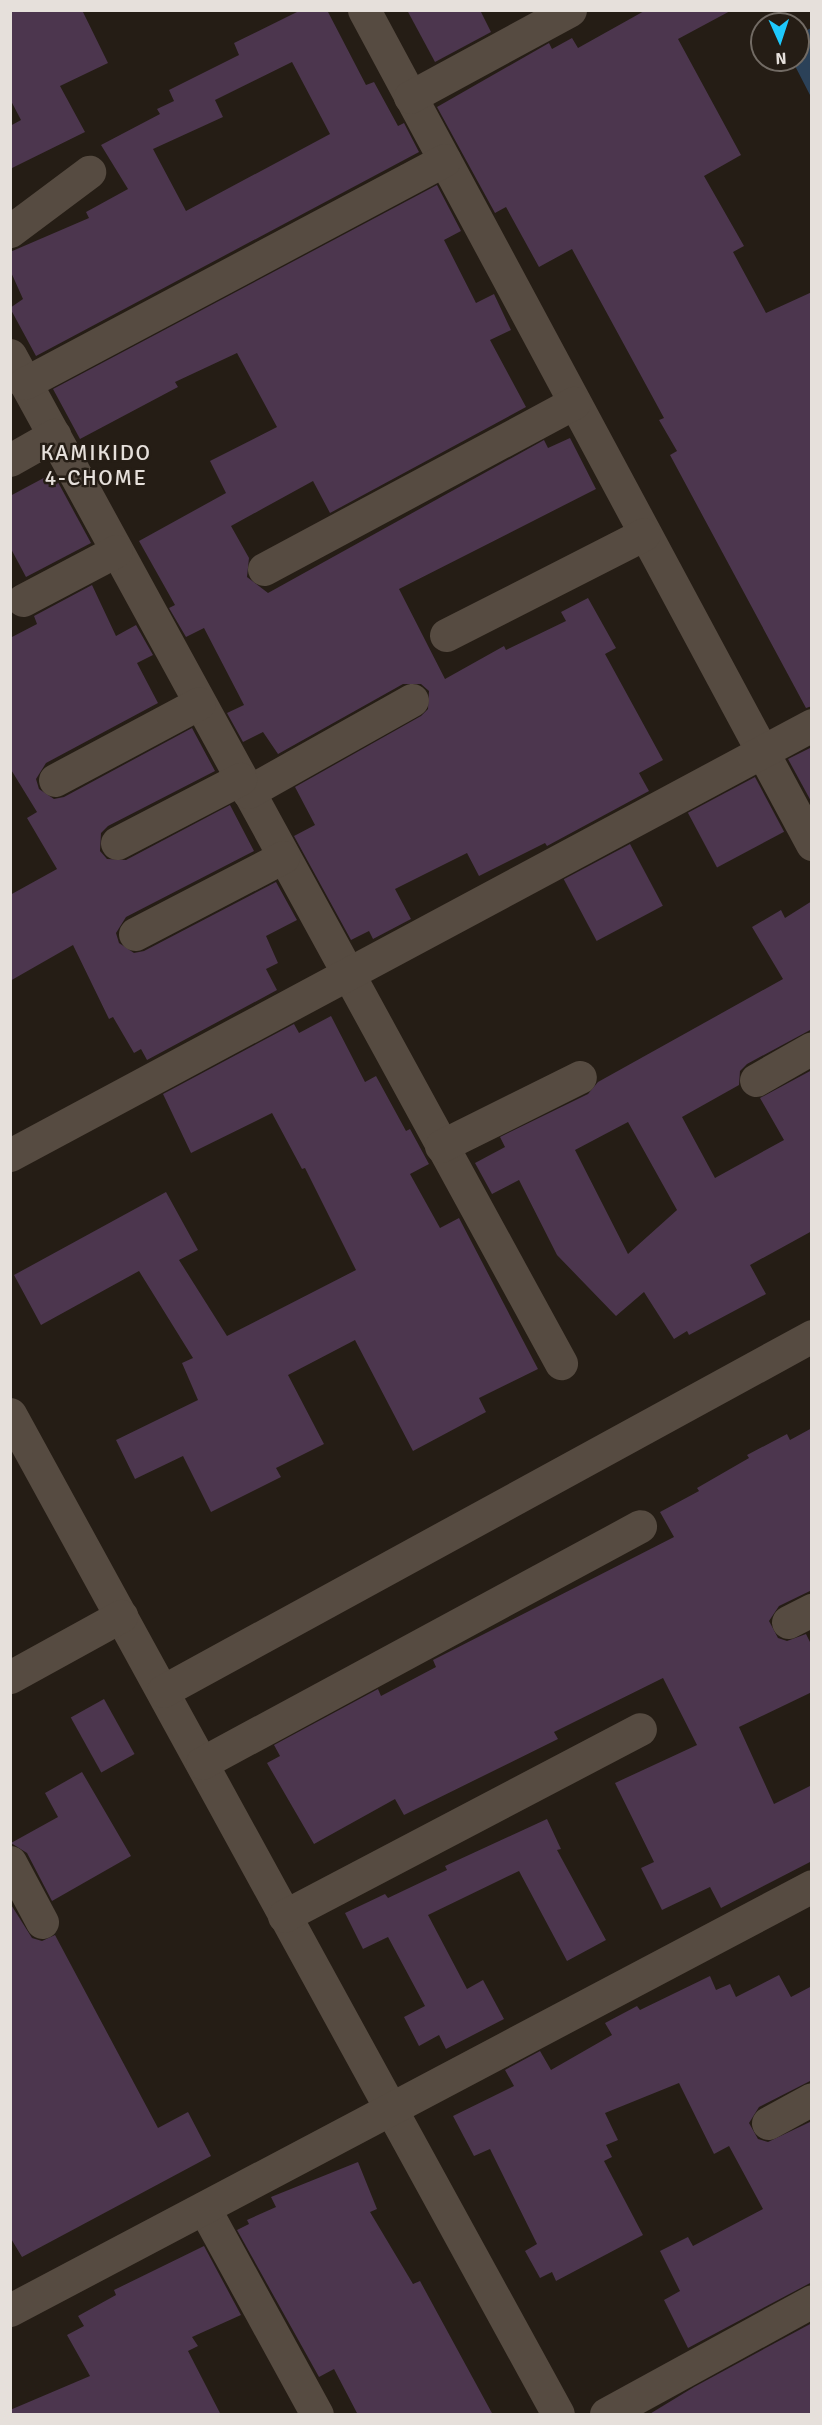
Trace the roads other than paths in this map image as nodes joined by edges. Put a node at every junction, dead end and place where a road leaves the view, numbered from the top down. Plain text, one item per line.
1 (364, 10) edge
2 (570, 10) edge
3 (410, 97) junction
4 (444, 160) junction
5 (89, 172) dead end
6 (10, 231) edge
7 (18, 369) edge
8 (574, 403) junction
9 (54, 435) junction
10 (10, 460) edge
11 (644, 534) junction
12 (116, 551) junction
13 (264, 569) dead end
14 (23, 600) dead end
15 (446, 635) dead end
16 (412, 700) dead end
17 (199, 703) junction
18 (812, 725) edge
19 (762, 753) junction
20 (55, 780) dead end
21 (244, 785) junction
22 (117, 843) dead end
23 (812, 844) edge
24 (283, 857) junction
25 (135, 934) dead end
26 (347, 975) junction
27 (812, 1048) edge
28 (580, 1077) dead end
29 (756, 1080) dead end
30 (441, 1146) junction
31 (10, 1155) edge
32 (812, 1336) edge
33 (561, 1363) dead end
34 (10, 1414) edge
35 (640, 1526) dead end
36 (121, 1616) junction
37 (10, 1677) edge
38 (163, 1691) junction
39 (640, 1729) dead end
40 (202, 1763) junction
41 (10, 1862) edge
42 (807, 1898) edge
43 (284, 1916) junction
44 (42, 1922) dead end
45 (812, 2099) edge
46 (389, 2112) junction
47 (768, 2123) dead end
48 (204, 2208) junction
49 (812, 2301) edge
50 (10, 2310) edge
51 (317, 2415) edge
52 (558, 2415) edge
53 (606, 2415) edge

1 - 3 street
2 - 3 street
3 - 4 street
4 - 7 street
4 - 8 street
5 - 6 street
7 - 9 street
8 - 11 street
8 - 13 street
9 - 10 street
9 - 12 street
11 - 15 street
11 - 19 street
12 - 14 street
12 - 17 street
16 - 21 street
17 - 20 street
17 - 21 street
18 - 19 street
19 - 23 street
19 - 26 street
21 - 22 street
21 - 24 street
24 - 25 street
24 - 26 street
26 - 30 street
26 - 31 street
27 - 29 street
28 - 30 street
30 - 33 street
32 - 38 street
34 - 36 street
35 - 40 street
36 - 37 street
36 - 38 street
38 - 40 street
39 - 43 street
40 - 43 street
41 - 44 street
42 - 46 street
43 - 46 street
45 - 47 street
46 - 48 street
46 - 52 street
48 - 50 street
48 - 51 street
49 - 53 street

